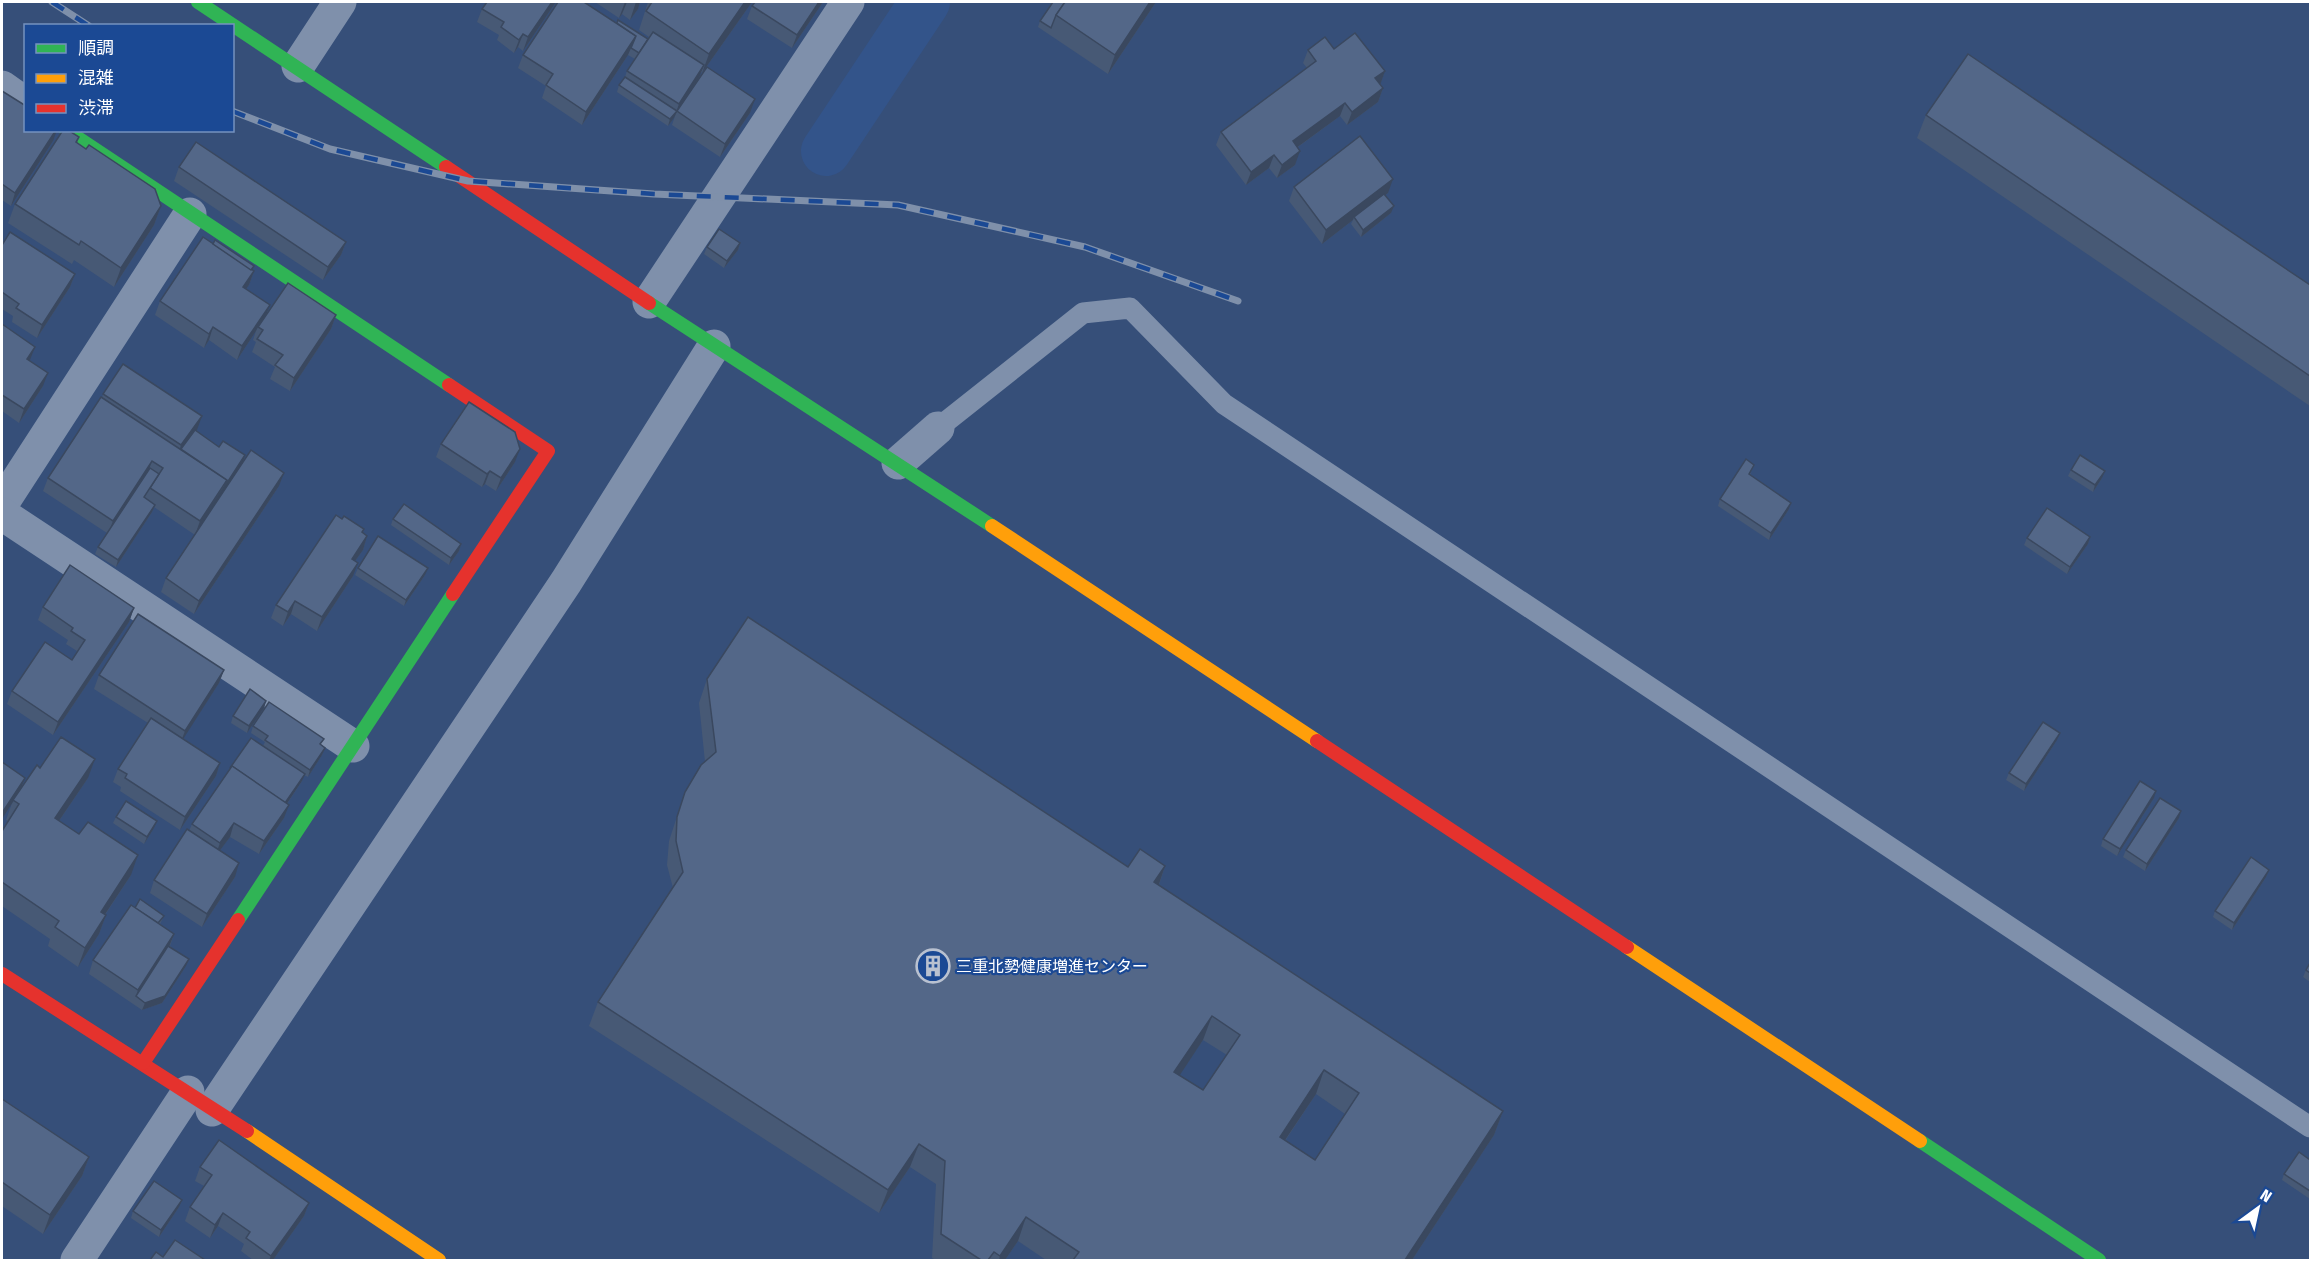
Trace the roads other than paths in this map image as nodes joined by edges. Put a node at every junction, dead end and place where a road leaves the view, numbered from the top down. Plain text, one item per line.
1 (198, 2) edge
2 (340, 2) edge
3 (848, 2) edge
4 (232, 24) edge
5 (234, 25) edge
6 (298, 66) junction
7 (2, 87) edge
8 (24, 103) edge
9 (69, 132) edge
10 (190, 214) junction
11 (649, 302) junction
12 (714, 346) junction
13 (938, 428) joint
14 (898, 463) junction
15 (2, 504) edge
16 (2, 514) edge
17 (353, 746) junction
18 (2, 974) edge
19 (143, 1063) junction
20 (200, 1101) junction
21 (2310, 1127) edge
22 (77, 1260) edge
23 (439, 1260) edge
24 (2098, 1260) edge

1 - 4 street
2 - 6 street
3 - 11 street
5 - 6 street
6 - 11 street
7 - 8 street
9 - 10 street
10 - 15 street
10 - 17 street
11 - 12 street
12 - 14 street
12 - 20 street
13 - 14 street
13 - 21 lane
14 - 24 street
16 - 17 street
17 - 19 street
18 - 19 street
19 - 20 street
20 - 22 street
20 - 23 street

